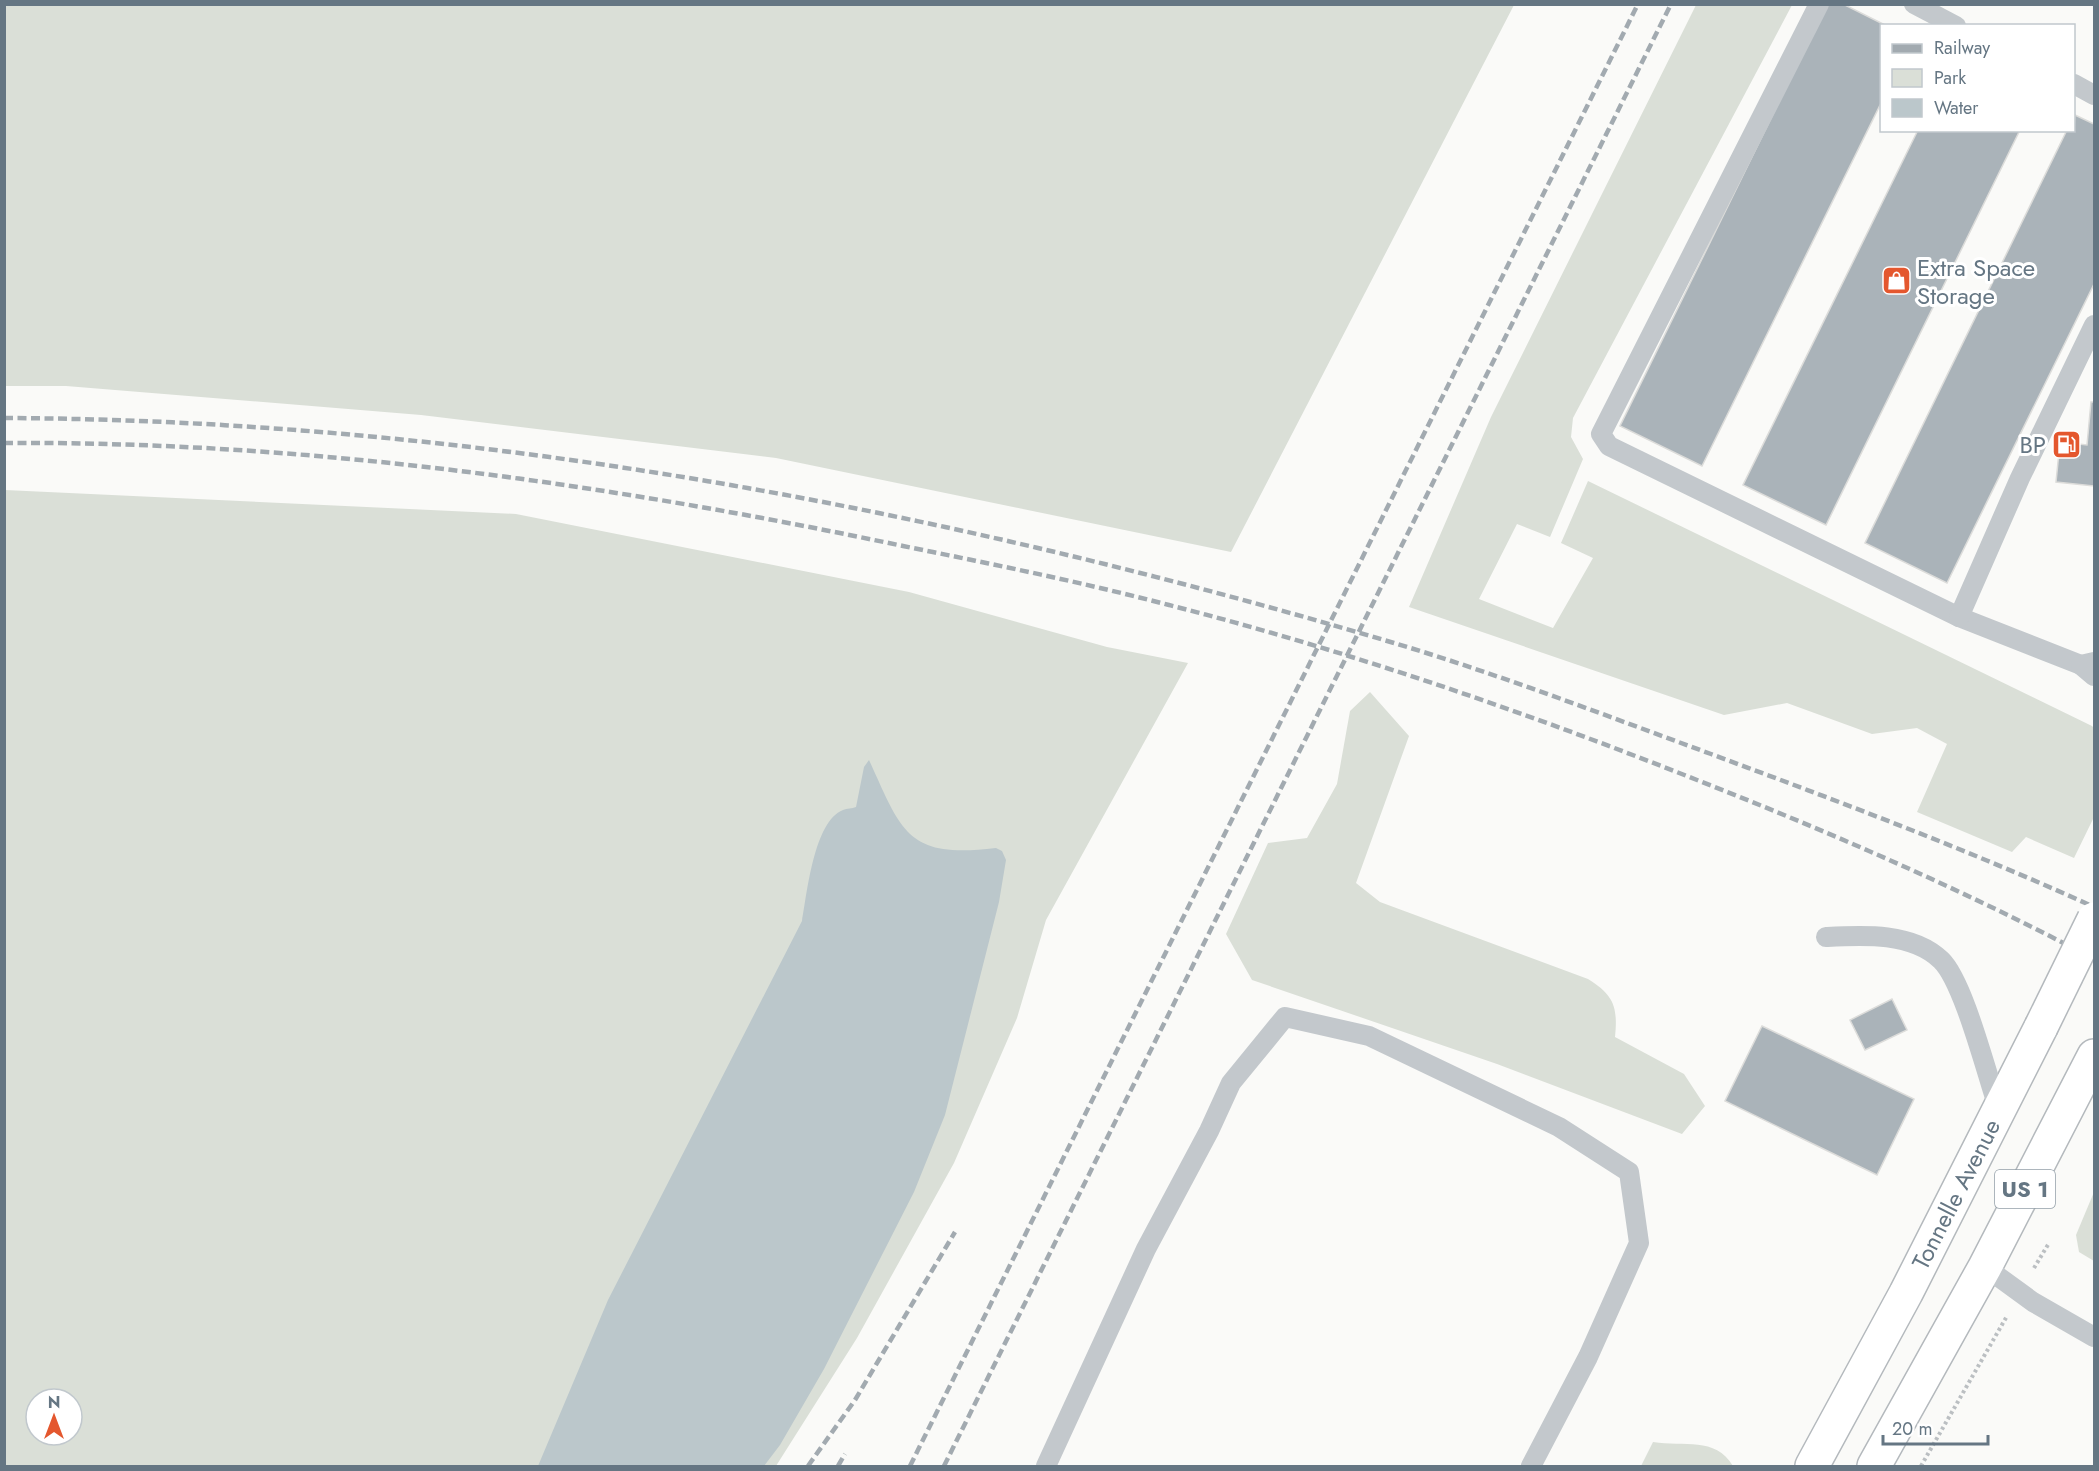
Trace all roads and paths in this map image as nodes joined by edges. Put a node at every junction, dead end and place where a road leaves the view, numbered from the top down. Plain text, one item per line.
1 (1819, 4) edge
2 (1914, 4) edge
3 (1952, 24) edge
4 (2075, 85) edge
5 (2094, 94) edge
6 (2094, 325) edge
7 (1959, 617) junction
8 (2090, 668) edge
9 (2094, 919) edge
10 (1826, 937) dead end
11 (2094, 1056) edge
12 (1999, 1110) junction
13 (1984, 1267) junction
14 (2094, 1336) edge
15 (1992, 1341) dead end
16 (1046, 1467) edge
17 (1531, 1467) edge
18 (1812, 1467) edge
19 (1874, 1467) edge
20 (1921, 1467) edge

1 - 7 lane
2 - 3 lane
4 - 5 lane
6 - 7 lane
7 - 8 lane
9 - 12 highway, Tonnelle Avenue / US 1, bridge
10 - 12 lane
11 - 13 highway, US 1
12 - 18 highway, Tonnelle Avenue / US 1
13 - 14 lane
13 - 19 highway, US 1
15 - 20 path
16 - 17 lane

